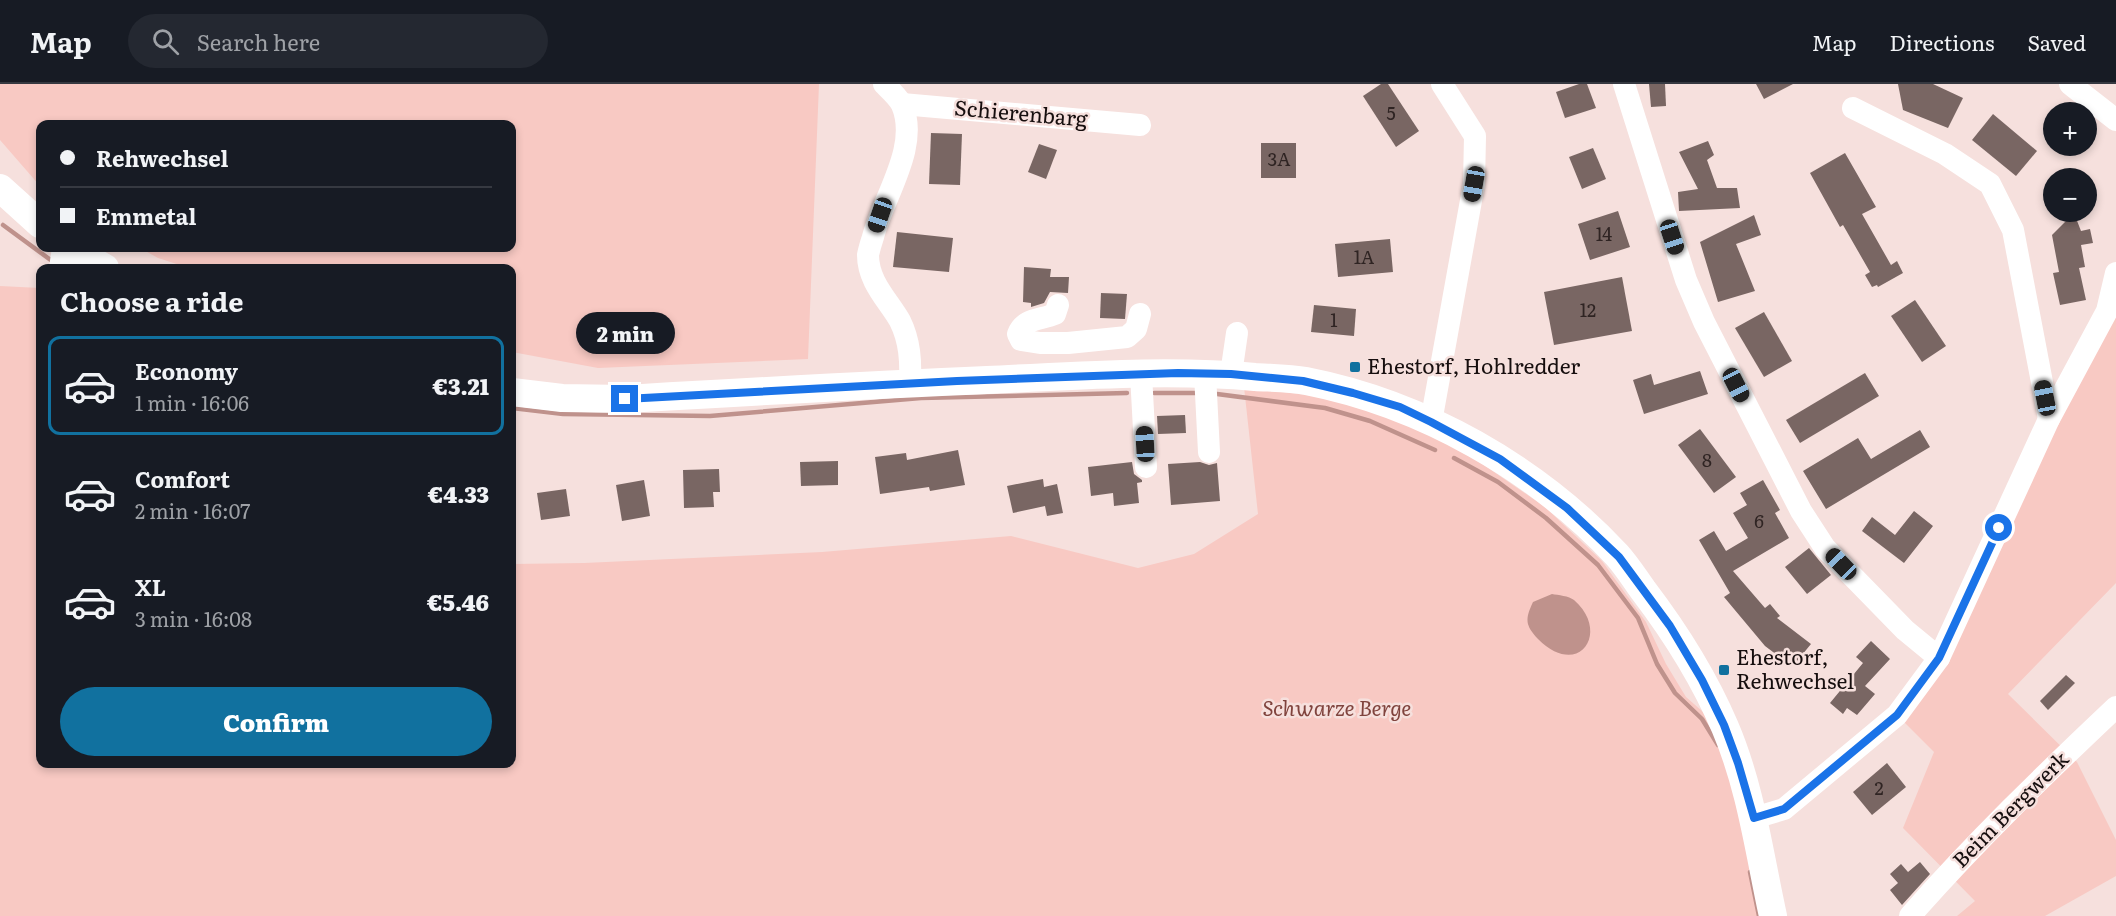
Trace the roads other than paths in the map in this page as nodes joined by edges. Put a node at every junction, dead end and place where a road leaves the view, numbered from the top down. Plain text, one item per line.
1 (884, 84) edge
2 (1442, 84) edge
3 (1624, 84) edge
4 (2070, 84) edge
5 (902, 104) junction
6 (1853, 108) dead end
7 (2116, 120) edge
8 (1140, 125) dead end
9 (0, 188) edge
10 (36, 220) edge
11 (77, 252) edge
12 (98, 264) edge
13 (2116, 273) edge
14 (1058, 305) dead end
15 (1140, 314) dead end
16 (1237, 333) dead end
17 (1068, 343) junction
18 (1142, 374) junction
19 (1218, 374) junction
20 (1066, 376) junction
21 (910, 384) junction
22 (516, 392) edge
23 (2049, 419) junction
24 (1431, 422) junction
25 (1209, 452) dead end
26 (1146, 467) dead end
27 (1939, 658) junction
28 (2116, 707) edge
29 (1754, 818) junction
30 (1773, 916) edge
31 (1910, 916) edge

1 - 5 street
2 - 24 street
3 - 27 street
4 - 7 street
5 - 8 street, Schierenbarg
5 - 21 street
6 - 23 street
9 - 10 main road
11 - 12 main road
13 - 23 street
14 - 17 street
15 - 17 street
16 - 19 street
17 - 20 street
18 - 19 main road
18 - 20 main road
18 - 26 street
19 - 24 main road
19 - 25 street
20 - 21 main road
21 - 22 main road
23 - 27 street
24 - 29 main road
27 - 29 street
28 - 31 street, Beim Bergwerk
29 - 30 main road

